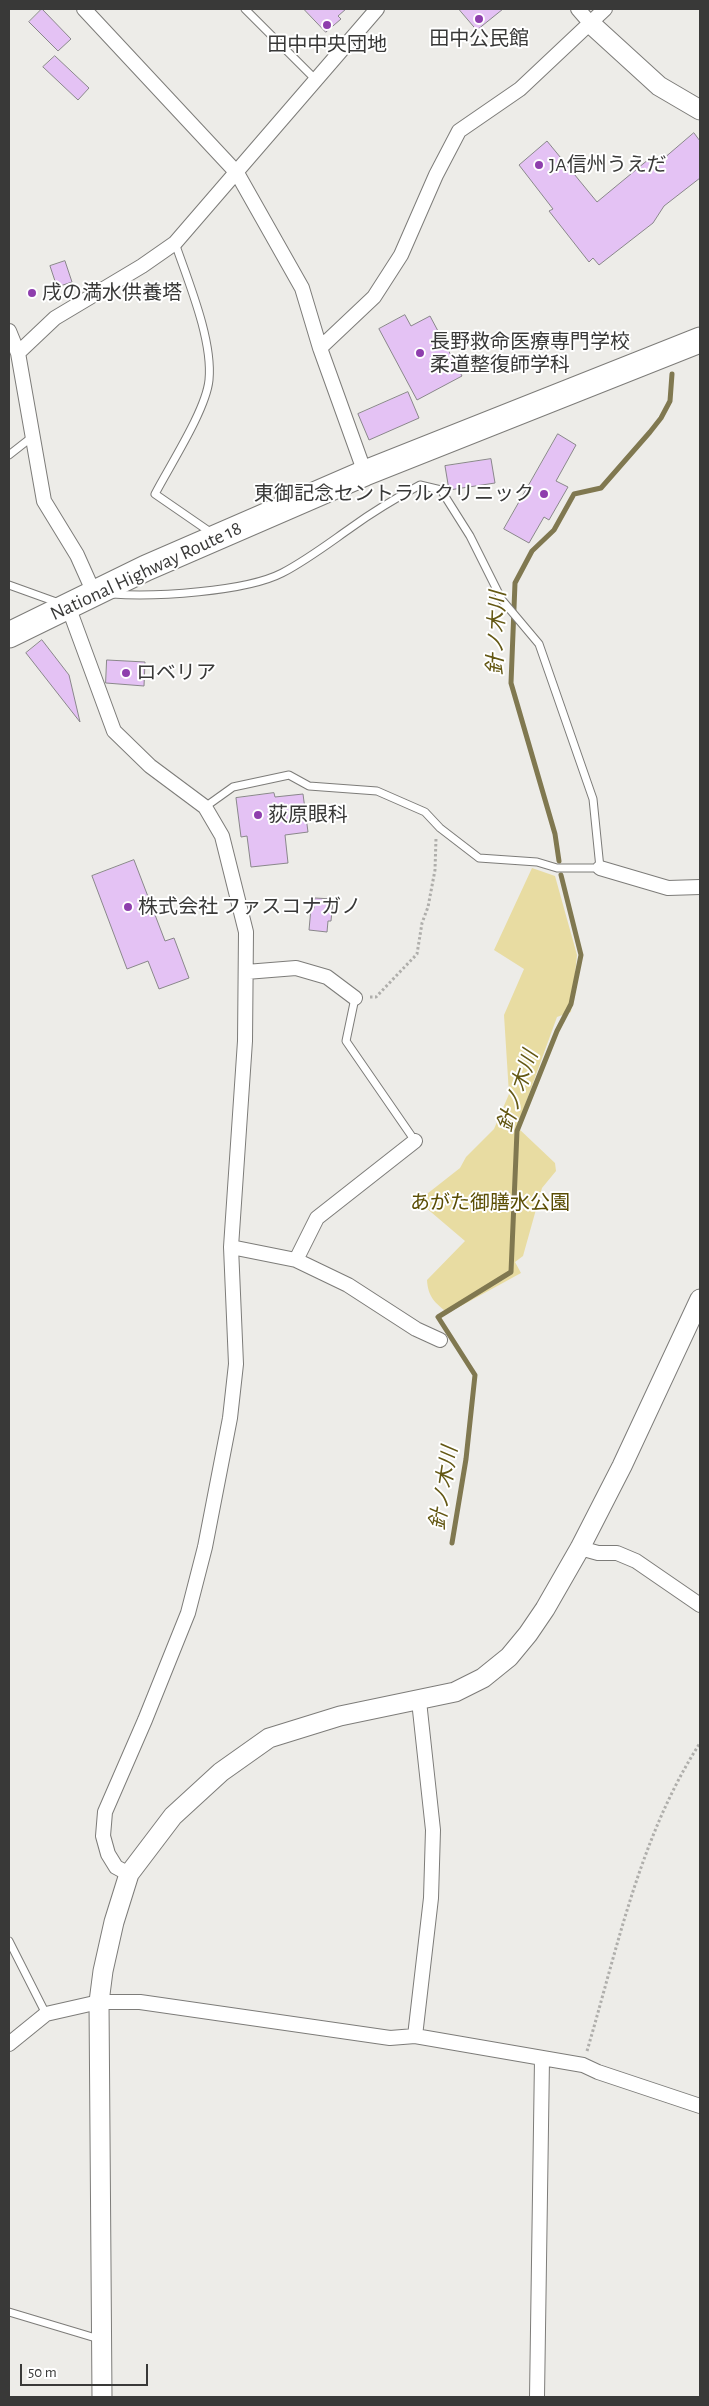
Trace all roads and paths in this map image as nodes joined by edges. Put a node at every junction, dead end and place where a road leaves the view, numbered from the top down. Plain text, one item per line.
1 (84, 9) edge
2 (245, 9) edge
3 (376, 9) edge
4 (578, 9) edge
5 (605, 9) edge
6 (590, 24) junction
7 (316, 80) junction
8 (700, 110) edge
9 (237, 173) junction
10 (175, 243) junction
11 (9, 331) edge
12 (700, 340) edge
13 (320, 348) junction
14 (18, 353) junction
15 (32, 437) junction
16 (9, 455) edge
17 (365, 473) junction
18 (218, 537) junction
19 (9, 584) edge
20 (94, 593) junction
21 (68, 606) junction
22 (9, 635) edge
23 (205, 808) junction
24 (437, 824) junction
25 (600, 868) junction
26 (700, 887) edge
27 (246, 972) junction
28 (355, 998) junction
29 (415, 1141) joint
30 (231, 1247) junction
31 (296, 1260) junction
32 (700, 1299) edge
33 (440, 1340) dead end
34 (580, 1548) junction
35 (700, 1605) edge
36 (419, 1701) junction
37 (700, 1743) edge
38 (129, 1874) junction
39 (9, 1941) edge
40 (99, 2002) junction
41 (46, 2014) junction
42 (414, 2036) junction
43 (9, 2044) edge
44 (542, 2059) junction
45 (583, 2065) junction
46 (700, 2106) edge
47 (9, 2312) edge
48 (102, 2340) junction
49 (102, 2397) edge
50 (537, 2397) edge

1 - 9 street
2 - 7 lane
3 - 7 street
4 - 6 street
5 - 6 street
6 - 8 street
6 - 13 street
7 - 9 street
9 - 10 street
9 - 13 street
10 - 14 street
10 - 18 lane
11 - 14 street
12 - 17 highway, National Highway Route 18
13 - 17 street
14 - 15 street
15 - 16 lane
15 - 20 street
17 - 18 highway, National Highway Route 18
18 - 20 highway, National Highway Route 18
19 - 21 lane
20 - 21 highway, National Highway Route 18
20 - 25 lane
21 - 22 highway, National Highway Route 18
21 - 23 street
23 - 24 lane
23 - 27 street
24 - 25 lane
24 - 28 path
25 - 26 street
27 - 28 street
27 - 30 street
28 - 29 lane
29 - 31 street
30 - 31 street
30 - 38 street
31 - 33 street
32 - 34 street
34 - 35 street
34 - 36 street
36 - 38 street
36 - 42 street
37 - 45 path
38 - 40 street
39 - 41 lane
40 - 41 street
40 - 42 street
40 - 48 street
41 - 43 street
42 - 44 street
44 - 45 street
44 - 50 street
45 - 46 street
47 - 48 lane
48 - 49 street

